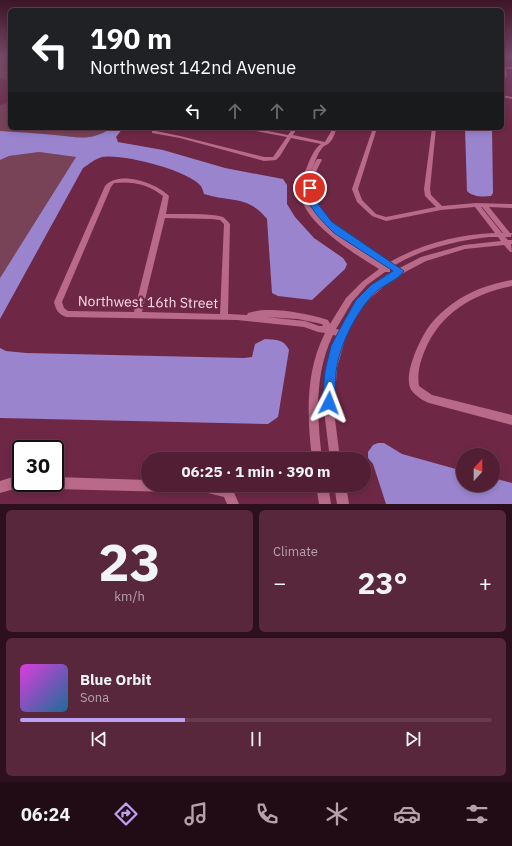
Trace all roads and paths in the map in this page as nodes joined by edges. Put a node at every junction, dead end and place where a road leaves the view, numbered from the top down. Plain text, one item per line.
1 (155, 130) edge
2 (254, 130) edge
3 (294, 130) edge
4 (334, 130) edge
5 (374, 130) edge
6 (434, 130) edge
7 (290, 138) junction
8 (325, 144) junction
9 (476, 205) junction
10 (484, 205) junction
11 (512, 206) edge
12 (441, 208) junction
13 (162, 216) junction
14 (500, 235) junction
15 (510, 239) edge
16 (512, 250) edge
17 (387, 267) junction
18 (397, 273) junction
19 (512, 283) edge
20 (137, 316) junction
21 (224, 316) junction
22 (330, 330) junction
23 (343, 335) junction
24 (512, 420) edge
25 (317, 452) edge
26 (333, 452) edge
27 (12, 483) edge
28 (64, 483) edge
29 (0, 487) edge
30 (323, 492) edge
31 (341, 492) edge
32 (233, 504) edge
33 (325, 504) edge
34 (343, 504) edge

1 - 7 street
2 - 7 street
3 - 7 street
4 - 8 street
5 - 12 street
6 - 12 street
7 - 8 street
8 - 17 street
9 - 10 street
9 - 12 street
9 - 14 street
10 - 11 street
10 - 15 street
13 - 20 street
13 - 20 street, Northwest 16th Street
13 - 21 street
14 - 15 street
14 - 17 street
15 - 16 street
15 - 18 street
17 - 18 street
17 - 22 street
18 - 23 street
19 - 24 street
20 - 21 street, Northwest 16th Street
21 - 22 street, Northwest 16th Street
22 - 23 street, Northwest 16th Street
22 - 25 street
23 - 26 street
27 - 29 street
28 - 32 street
30 - 33 street
31 - 34 street

